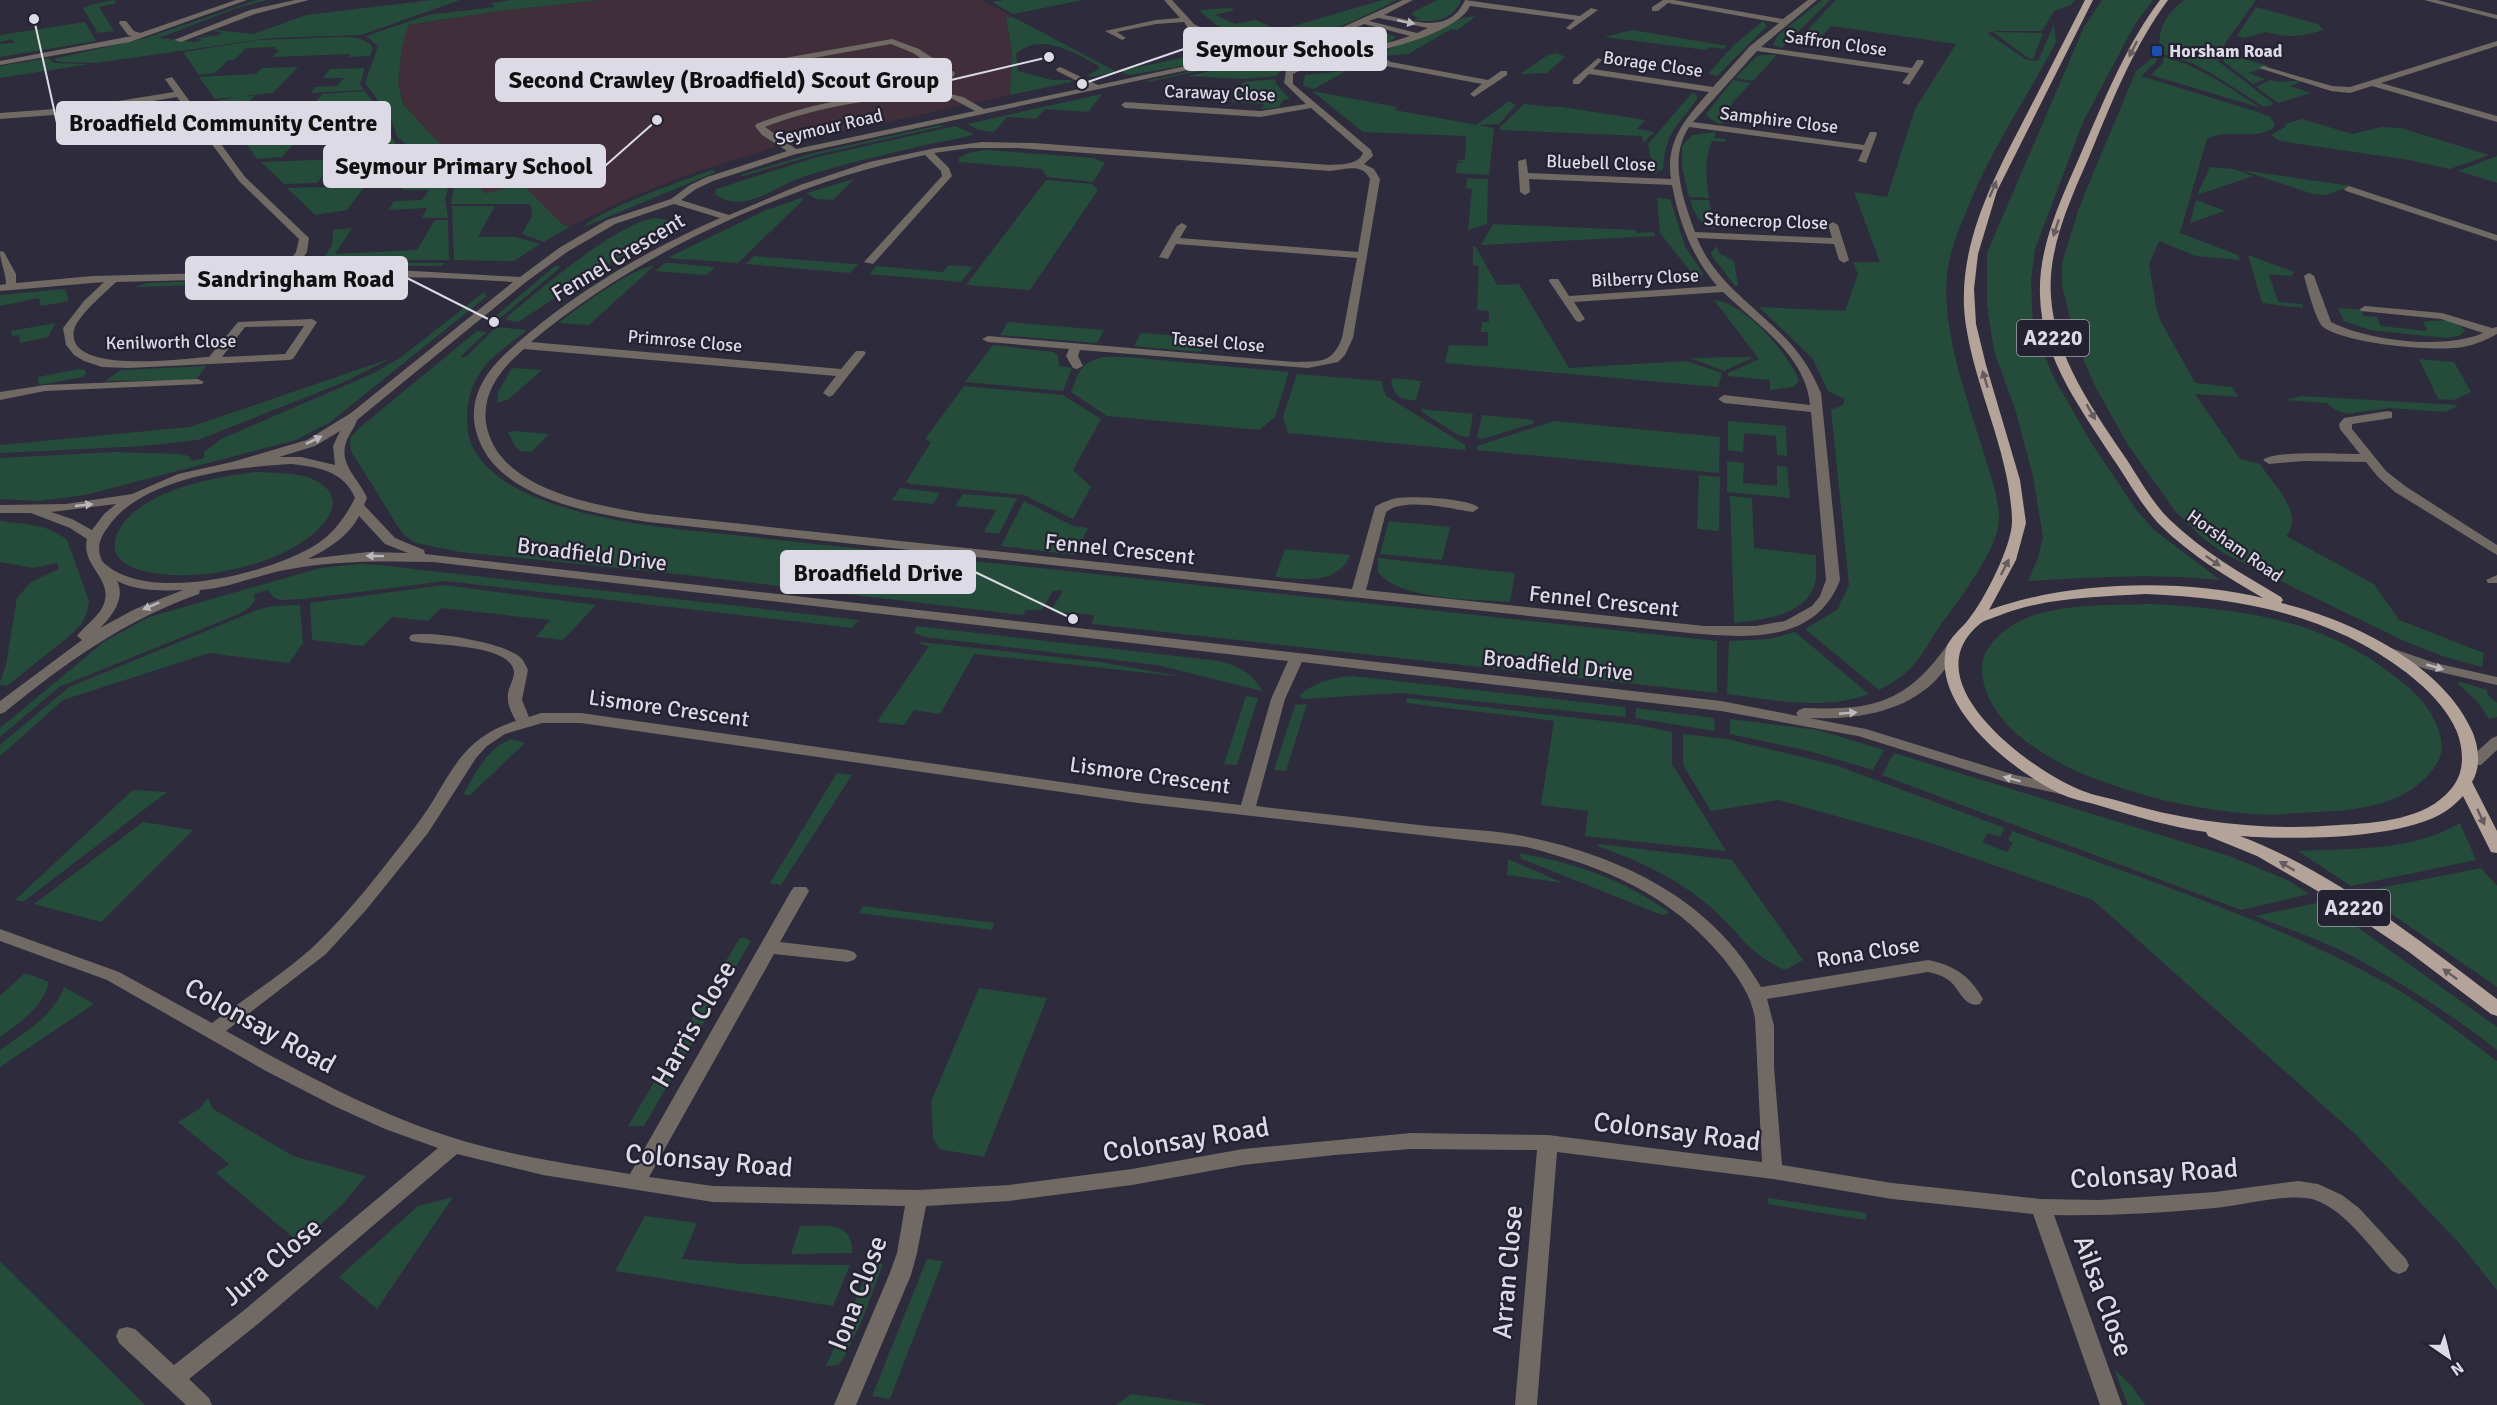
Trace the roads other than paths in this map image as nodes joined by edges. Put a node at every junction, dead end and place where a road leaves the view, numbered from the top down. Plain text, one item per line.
1 (243, 0) edge
2 (305, 0) edge
3 (1168, 0) edge
4 (1409, 0) edge
5 (1667, 0) edge
6 (1813, 0) edge
7 (2089, 0) edge
8 (2164, 0) edge
9 (2428, 0) edge
10 (1468, 2) edge
11 (1655, 9) dead end
12 (1594, 10) dead end
13 (1379, 16) junction
14 (2497, 17) edge
15 (1582, 19) junction
16 (1184, 20) junction
17 (1783, 21) junction
18 (1363, 22) junction
19 (123, 23) dead end
20 (1098, 26) dead end
21 (1434, 27) junction
22 (1570, 28) dead end
23 (1109, 32) junction
24 (1416, 35) junction
25 (142, 36) junction
26 (1122, 38) dead end
27 (178, 40) dead end
28 (2495, 45) edge
29 (1753, 48) junction
30 (1240, 51) junction
31 (1366, 51) junction
32 (1598, 60) dead end
33 (1920, 62) dead end
34 (0, 63) edge
35 (2263, 68) dead end
36 (1060, 69) dead end
37 (1587, 71) junction
38 (1913, 72) junction
39 (1504, 73) dead end
40 (169, 79) dead end
41 (1576, 82) dead end
42 (1906, 82) dead end
43 (1489, 83) junction
44 (2372, 83) junction
45 (646, 85) dead end
46 (1096, 87) junction
47 (1715, 90) junction
48 (179, 94) junction
49 (936, 94) junction
50 (1474, 94) dead end
51 (1125, 105) dead end
52 (1313, 105) junction
53 (981, 111) junction
54 (0, 116) edge
55 (2497, 119) edge
56 (1687, 124) junction
57 (1873, 134) dead end
58 (1868, 148) junction
59 (794, 152) junction
60 (927, 152) junction
61 (1523, 161) dead end
62 (1863, 161) dead end
63 (1358, 164) junction
64 (1524, 176) junction
65 (1676, 182) junction
66 (2349, 189) dead end
67 (1525, 192) dead end
68 (674, 201) junction
69 (730, 218) junction
70 (1833, 225) dead end
71 (1182, 226) dead end
72 (1692, 235) junction
73 (2497, 238) edge
74 (1174, 241) junction
75 (1838, 241) junction
76 (0, 254) edge
77 (1362, 255) junction
78 (1164, 257) dead end
79 (1844, 260) dead end
80 (869, 262) dead end
81 (286, 273) junction
82 (2309, 276) dead end
83 (113, 279) junction
84 (522, 280) junction
85 (1554, 280) dead end
86 (6, 287) edge
87 (1725, 289) junction
88 (1567, 299) junction
89 (2365, 309) dead end
90 (1580, 319) dead end
91 (2495, 331) edge
92 (988, 339) dead end
93 (522, 345) junction
94 (1076, 346) junction
95 (860, 353) dead end
96 (213, 360) junction
97 (114, 365) junction
98 (1077, 366) dead end
99 (845, 373) junction
100 (198, 382) dead end
101 (94, 386) junction
102 (830, 393) dead end
103 (0, 396) edge
104 (1725, 399) dead end
105 (1817, 408) junction
106 (2388, 415) dead end
107 (355, 416) junction
108 (2369, 458) junction
109 (2268, 460) dead end
110 (238, 463) junction
111 (345, 474) junction
112 (142, 494) junction
113 (359, 508) junction
114 (1473, 508) dead end
115 (0, 509) edge
116 (26, 510) junction
117 (94, 538) junction
118 (2497, 551) edge
119 (433, 558) junction
120 (282, 567) junction
121 (103, 569) junction
122 (226, 582) junction
123 (1358, 594) junction
124 (2286, 606) junction
125 (1977, 619) junction
126 (416, 638) dead end
127 (1953, 647) junction
128 (2380, 648) junction
129 (1297, 658) junction
130 (54, 665) junction
131 (2497, 681) edge
132 (0, 709) edge
133 (1748, 710) junction
134 (524, 722) junction
135 (2497, 741) edge
136 (2475, 762) junction
137 (2466, 785) junction
138 (2070, 791) junction
139 (1247, 811) junction
140 (2201, 827) junction
141 (2497, 848) edge
142 (800, 891) dead end
143 (0, 935) edge
144 (769, 947) junction
145 (848, 956) dead end
146 (1757, 994) junction
147 (1974, 999) dead end
148 (2497, 1009) edge
149 (214, 1030) junction
150 (1548, 1143) junction
151 (454, 1146) junction
152 (1773, 1172) junction
153 (635, 1183) junction
154 (917, 1198) junction
155 (2041, 1207) junction
156 (2399, 1265) dead end
157 (127, 1336) dead end
158 (174, 1378) junction
159 (201, 1405) edge
160 (845, 1405) edge
161 (1526, 1405) edge
162 (2111, 1405) edge

1 - 25 street
2 - 27 street
3 - 16 street
4 - 13 street, Seymour Road
5 - 11 street
5 - 17 street
6 - 17 street, Fennel Crescent
125 -> 7 main road
8 -> 124 main road, Horsham Road / A2220
9 - 14 street
10 - 15 street
10 - 21 street
12 - 15 street
13 - 18 street, Seymour Road
13 -> 21 street
15 - 22 street
16 - 23 street
16 - 30 street
17 - 29 street, Fennel Crescent
18 - 24 street
18 - 30 street, Seymour Road
19 - 25 street
20 - 23 street
21 - 24 street
23 - 26 street
24 - 31 street
25 - 34 street
28 - 44 street
29 - 38 street, Saffron Close
29 - 47 street, Fennel Crescent
30 - 46 street, Seymour Road
31 - 43 street
31 - 52 street
32 - 37 street
33 - 38 street
35 - 44 street
36 - 46 street
37 - 41 street
37 - 47 street, Borage Close
38 - 42 street
39 - 43 street
40 - 48 street
43 - 50 street
44 - 55 street
45 - 49 street
46 - 53 street, Seymour Road
47 - 56 street, Fennel Crescent
48 - 54 street
48 - 81 street
49 - 53 street
49 - 59 street
51 - 52 street, Caraway Close
52 - 63 street
53 - 59 street, Seymour Road
56 - 58 street, Samphire Close
56 - 65 street, Fennel Crescent
57 - 58 street
58 - 62 street
59 - 68 street, Seymour Road
60 - 63 street, Fennel Crescent
60 - 69 street, Fennel Crescent
60 - 80 street
61 - 64 street
63 - 77 street, Teasel Close
64 - 65 street, Bluebell Close
64 - 67 street
65 - 72 street, Fennel Crescent
66 - 73 street
68 - 69 street, Fennel Crescent
68 - 84 street, Seymour Road
69 - 93 street, Fennel Crescent
70 - 75 street
71 - 74 street
72 - 75 street, Stonecrop Close
72 - 87 street, Fennel Crescent
74 - 77 street
74 - 78 street
75 - 79 street
76 - 86 street
77 - 94 street, Teasel Close
81 - 83 street
81 - 84 street
82 - 91 street
83 - 86 street
83 - 97 street, Kenilworth Close
84 - 107 street, Seymour Road
85 - 88 street
87 - 88 street, Bilberry Close
87 - 105 street, Fennel Crescent
88 - 90 street
89 - 91 street
92 - 94 street, Teasel Close
93 - 99 street, Primrose Close
93 - 123 street, Fennel Crescent
94 - 98 street
95 - 99 street
96 - 96 street, Kenilworth Close
96 - 97 street, Kenilworth Close
97 - 101 street
99 - 102 street
100 - 101 street
101 - 103 street
104 - 105 street
105 - 123 street, Fennel Crescent
106 - 108 street
110 -> 107 street, Seymour Road
107 - 111 street, Seymour Road
108 - 109 street
108 - 118 street
110 - 111 street
110 - 112 street
111 - 113 street, Broadfield Drive
116 -> 112 street
112 - 117 street
113 - 119 street, Broadfield Drive
113 - 120 street, Broadfield Drive
114 - 123 street
115 - 116 street
116 - 117 street
117 - 121 street
119 -> 120 street, Broadfield Drive
119 - 129 street, Broadfield Drive
120 - 122 street, Broadfield Drive
121 - 122 street, Broadfield Drive
121 - 130 street
122 -> 130 street
124 - 125 main road
124 - 128 main road
125 - 127 main road
126 - 134 street
133 -> 127 street, Broadfield Drive
127 - 138 main road
128 -> 131 street
128 - 136 main road
129 - 133 street, Broadfield Drive
129 - 139 street, Lismore Crescent
130 - 132 street
138 -> 133 street, Broadfield Drive
134 - 139 street, Lismore Crescent
134 - 149 street, Lismore Crescent
135 - 136 street
136 - 137 main road
137 - 140 main road
137 -> 141 main road
138 - 140 main road
139 - 146 street, Lismore Crescent
148 -> 140 main road, A2220
142 - 144 street, Harris Close
143 - 149 street, Colonsay Road
144 - 145 street
144 - 153 street, Harris Close
146 - 147 street, Rona Close
146 - 152 street, Lismore Crescent
149 - 151 street, Colonsay Road
150 - 152 street, Colonsay Road
150 - 154 street, Colonsay Road
150 - 161 street, Arran Close
151 - 153 street, Colonsay Road
151 - 158 street, Jura Close
152 - 155 street, Colonsay Road
153 - 154 street, Colonsay Road
154 - 160 street, Iona Close
155 - 156 street, Colonsay Road
155 - 162 street, Ailsa Close
157 - 158 street
158 - 159 street

